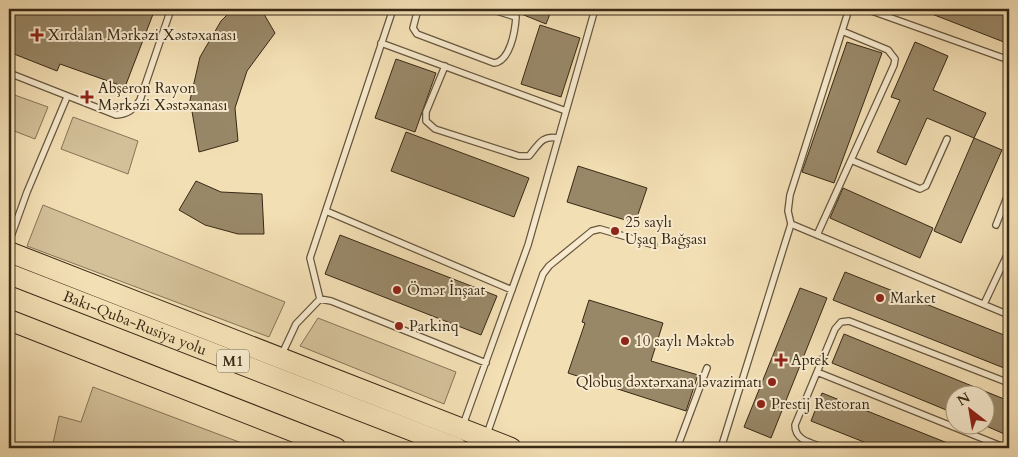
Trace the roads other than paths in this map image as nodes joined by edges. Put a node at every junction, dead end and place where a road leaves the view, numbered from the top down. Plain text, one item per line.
1 (171, 9) edge
2 (392, 9) edge
3 (418, 9) edge
4 (490, 9) edge
5 (595, 9) edge
6 (849, 9) edge
7 (866, 9) edge
8 (842, 31) junction
9 (381, 43) junction
10 (1009, 60) edge
11 (445, 66) junction
12 (9, 73) edge
13 (67, 97) junction
14 (566, 111) junction
15 (558, 138) junction
16 (947, 139) dead end
17 (851, 160) junction
18 (1009, 192) edge
19 (326, 211) junction
20 (791, 224) junction
21 (996, 224) dead end
22 (817, 235) junction
23 (9, 242) edge
24 (654, 245) dead end
25 (1009, 251) edge
26 (9, 252) edge
27 (9, 274) edge
28 (512, 290) junction
29 (320, 299) junction
30 (984, 304) junction
31 (1009, 315) edge
32 (9, 320) edge
33 (280, 358) junction
34 (486, 363) junction
35 (707, 368) dead end
36 (817, 372) junction
37 (1009, 383) edge
38 (486, 438) junction
39 (459, 439) edge
40 (336, 448) edge
41 (511, 448) edge
42 (677, 448) edge
43 (721, 448) edge
44 (825, 448) edge
45 (1006, 448) edge

1 - 13 lane
2 - 9 lane
3 - 4 lane
5 - 14 lane
6 - 8 lane
7 - 10 lane
8 - 17 lane
8 - 20 lane
9 - 11 lane
9 - 19 lane
11 - 14 lane
11 - 15 lane
12 - 13 lane
13 - 23 lane
14 - 15 lane
15 - 28 lane
16 - 17 lane
17 - 22 lane
18 - 21 lane
19 - 28 lane
19 - 29 lane
20 - 22 lane
20 - 43 lane
22 - 30 lane
24 - 38 lane
25 - 30 lane
26 - 33 highway
27 - 39 highway, Bakı-Quba-Rusiya yolu / M1
28 - 34 lane
29 - 33 lane
29 - 34 lane
30 - 31 lane
32 - 40 highway
33 - 39 highway
34 - 39 lane
35 - 42 lane
36 - 37 lane
36 - 44 lane
36 - 45 lane
38 - 39 highway
38 - 41 highway

